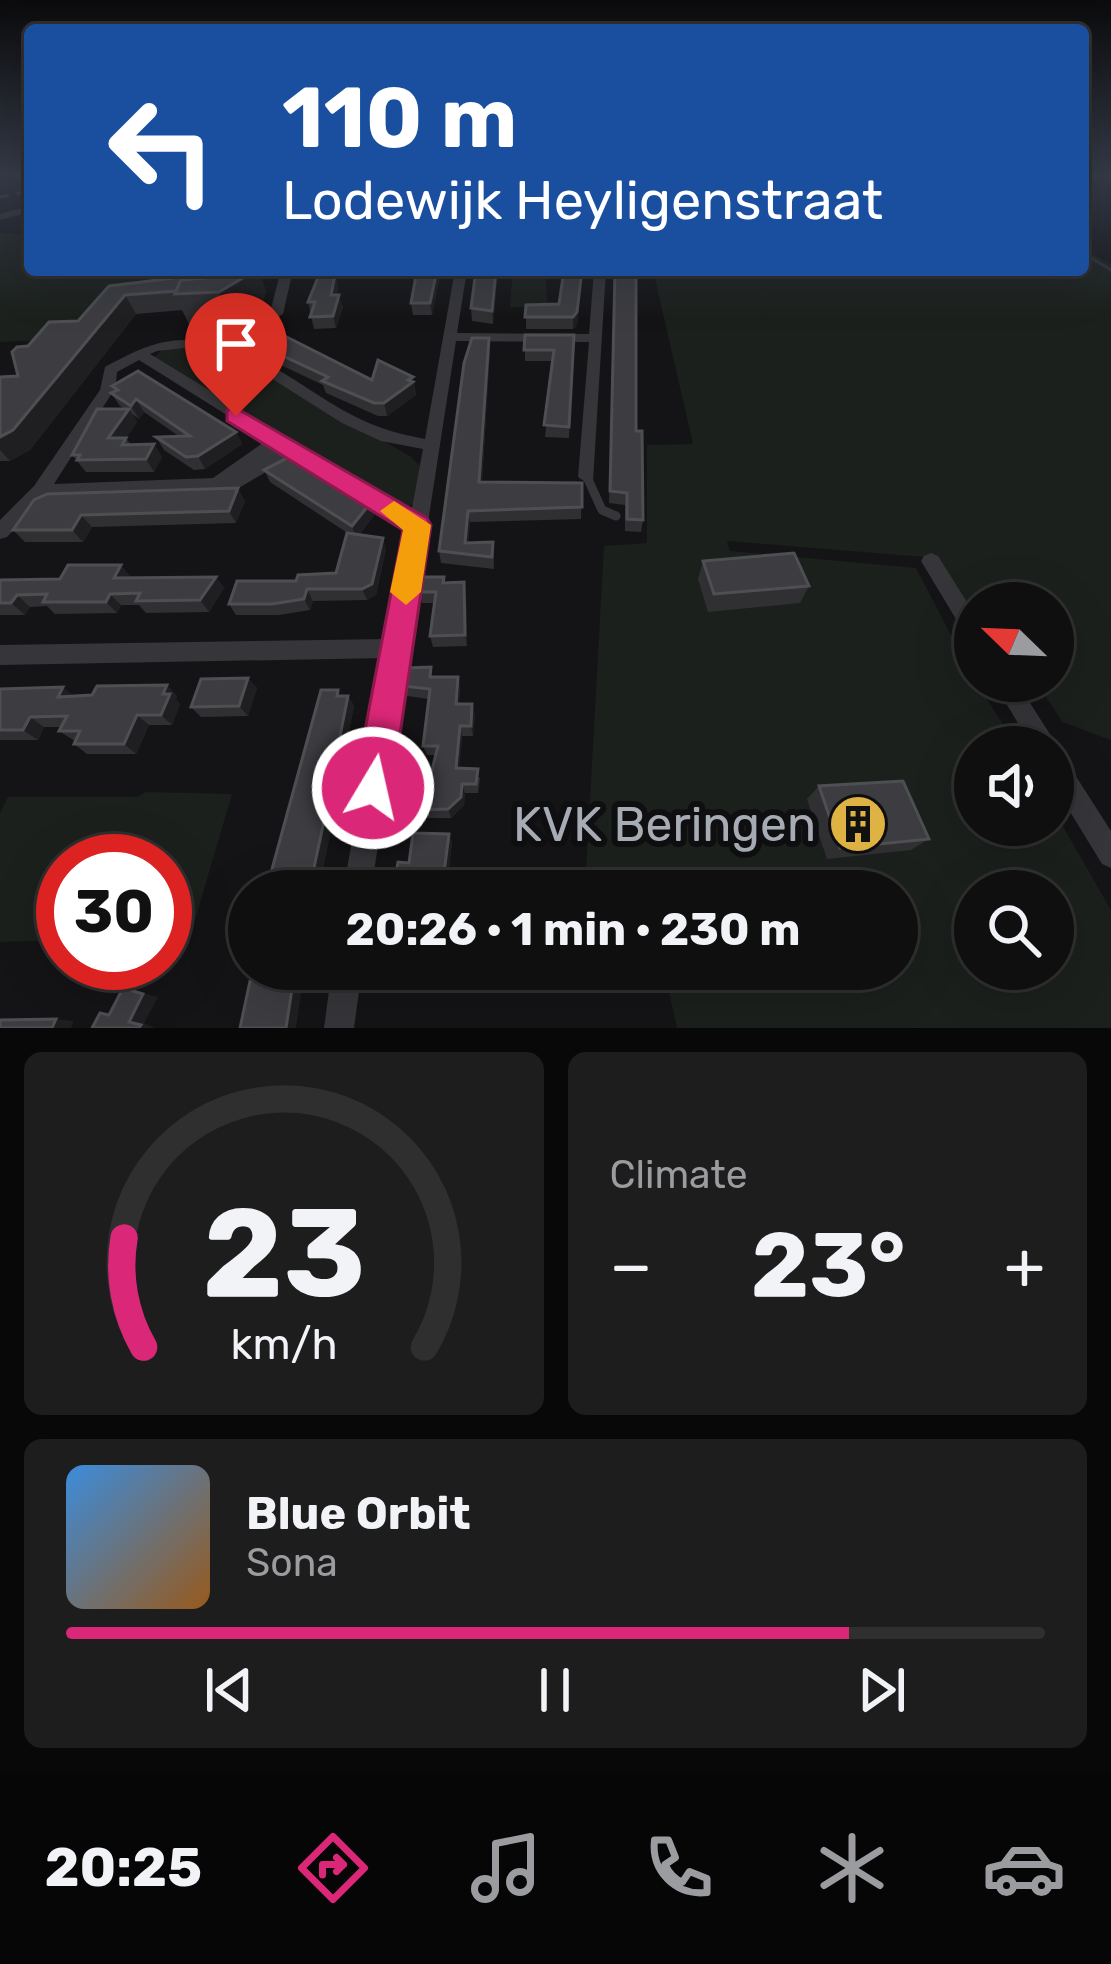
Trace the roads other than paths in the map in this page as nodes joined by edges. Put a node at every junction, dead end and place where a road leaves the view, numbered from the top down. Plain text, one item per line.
1 (286, 276) edge
2 (459, 276) edge
3 (596, 276) edge
4 (451, 337) junction
5 (595, 338) junction
6 (222, 347) junction
7 (138, 353) junction
8 (155, 366) junction
9 (107, 390) junction
10 (284, 445) junction
11 (429, 445) junction
12 (587, 477) joint
13 (40, 491) junction
14 (616, 516) dead end
15 (418, 525) junction
16 (0, 532) edge
17 (931, 561) dead end
18 (954, 599) edge
19 (395, 648) junction
20 (0, 655) edge
21 (1074, 794) edge
22 (1111, 855) edge
23 (360, 870) edge
24 (344, 990) edge
25 (339, 1028) edge

1 - 6 street
2 - 4 street
3 - 5 street
4 - 5 street
4 - 11 street
5 - 12 street
6 - 7 street
6 - 11 street
7 - 8 street
7 - 9 street
8 - 9 street
8 - 10 street
9 - 13 street
10 - 13 street
10 - 15 street
11 - 15 street
12 - 14 lane
13 - 16 street
15 - 19 street
17 - 18 street
19 - 20 street
19 - 23 street
21 - 22 street
24 - 25 street

